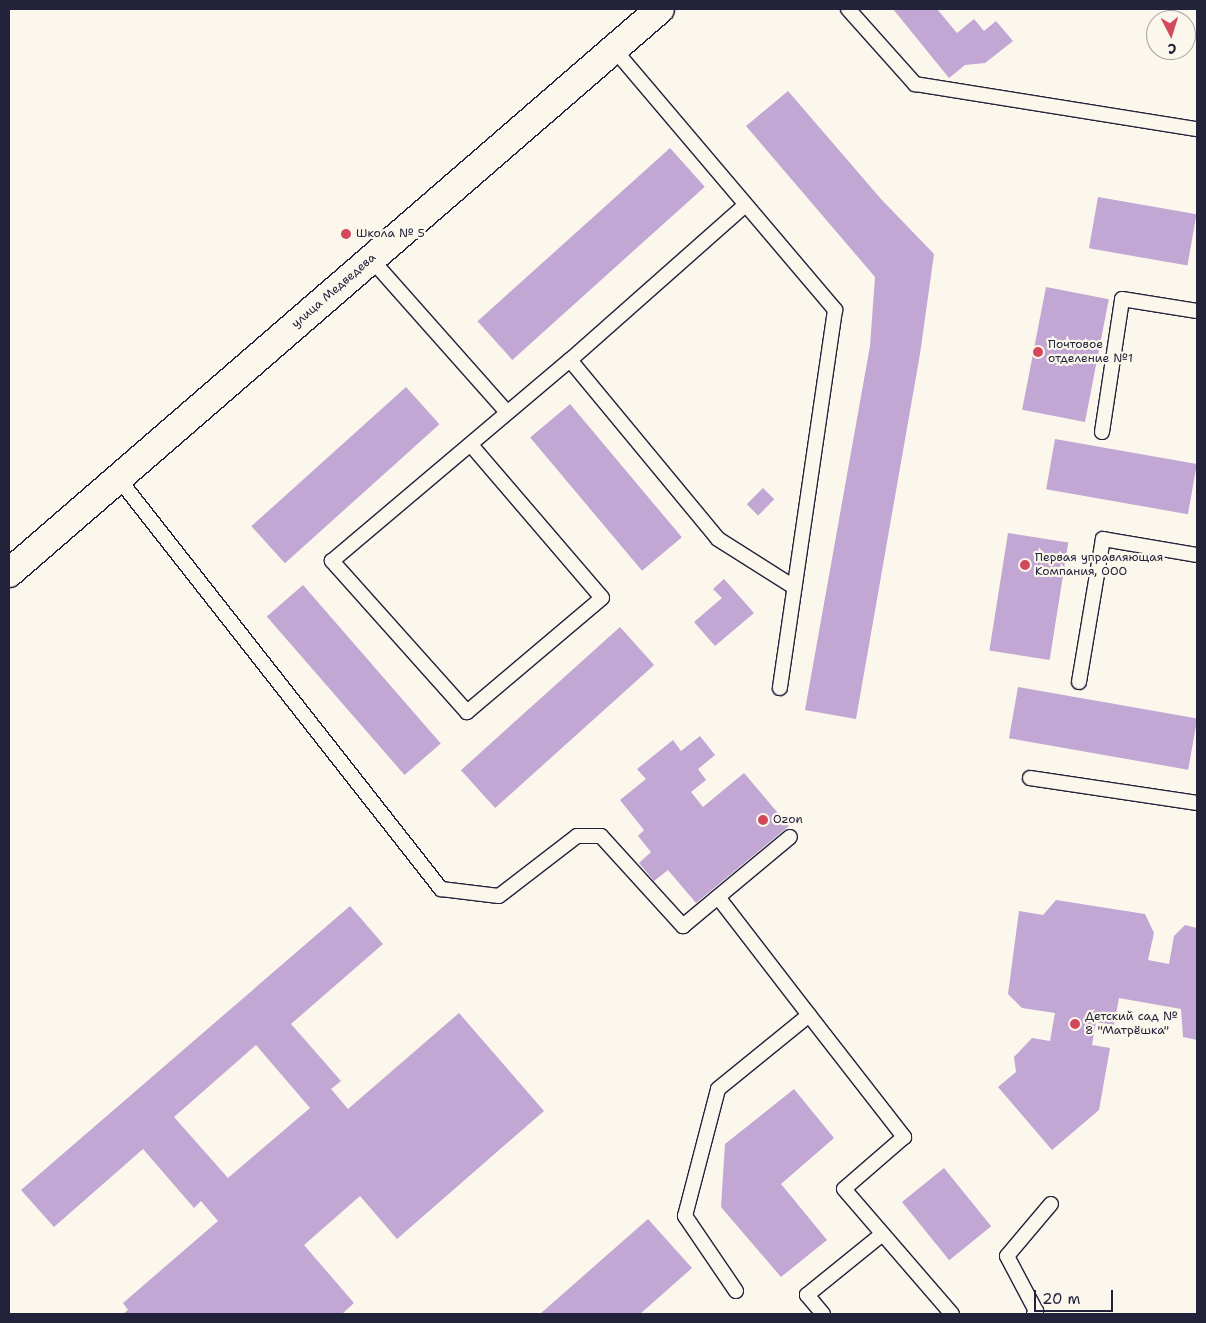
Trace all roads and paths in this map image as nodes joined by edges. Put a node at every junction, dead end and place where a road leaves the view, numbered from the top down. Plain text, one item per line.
1 (660, 9) edge
2 (848, 9) edge
3 (614, 49) junction
4 (1197, 129) edge
5 (744, 206) junction
6 (371, 259) junction
7 (1197, 311) edge
8 (570, 360) junction
9 (507, 412) junction
10 (1102, 432) dead end
11 (471, 445) junction
12 (118, 478) junction
13 (1197, 555) edge
14 (9, 573) edge
15 (794, 587) junction
16 (1079, 682) dead end
17 (780, 688) dead end
18 (1030, 778) dead end
19 (1197, 803) edge
20 (790, 837) dead end
21 (718, 897) junction
22 (809, 1015) junction
23 (1050, 1204) dead end
24 (881, 1234) junction
25 (736, 1292) dead end
26 (823, 1314) edge
27 (952, 1314) edge
28 (1034, 1314) edge

1 - 3 street, улица Медведева
2 - 4 lane
3 - 5 lane
3 - 6 street, улица Медведева
5 - 8 lane
5 - 15 lane
6 - 9 lane
6 - 12 street, улица Медведева
7 - 10 lane
8 - 9 lane
8 - 15 lane
9 - 11 lane
11 - 11 lane
12 - 14 street, улица Медведева
12 - 21 lane
13 - 16 lane
15 - 17 lane
18 - 19 lane
20 - 21 lane
21 - 22 lane
22 - 24 lane
22 - 25 lane
23 - 28 lane
24 - 26 lane
24 - 27 lane

